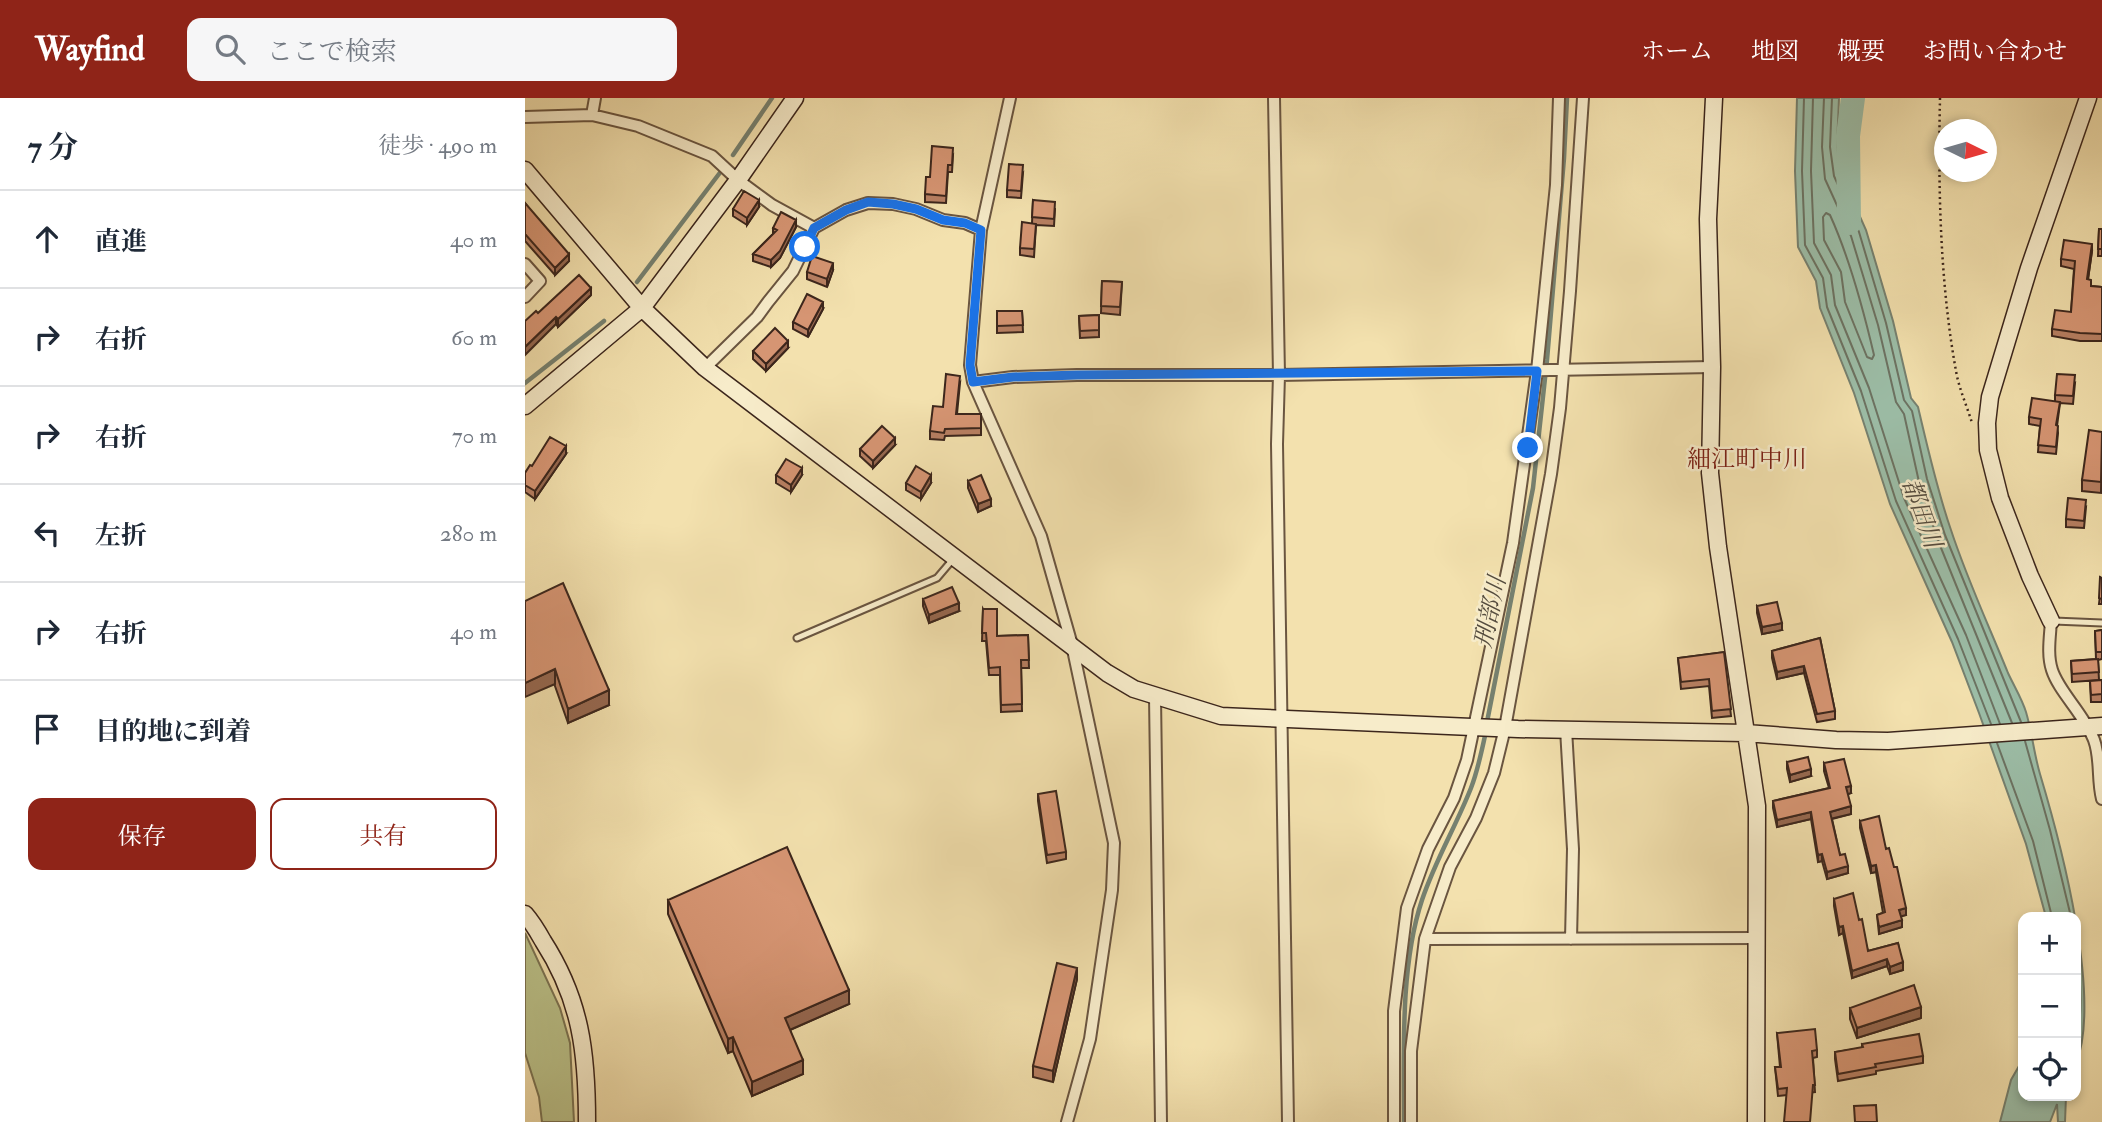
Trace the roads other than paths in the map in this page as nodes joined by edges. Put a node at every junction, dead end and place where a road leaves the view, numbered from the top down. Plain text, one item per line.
1 (595, 98) edge
2 (795, 98) edge
3 (1010, 98) edge
4 (1274, 98) edge
5 (1559, 98) edge
6 (1583, 98) edge
7 (1714, 98) edge
8 (2088, 98) edge
9 (592, 115) junction
10 (525, 117) edge
11 (525, 170) edge
12 (738, 180) junction
13 (814, 228) junction
14 (981, 230) junction
15 (525, 264) edge
16 (525, 297) edge
17 (642, 308) junction
18 (705, 368) junction
19 (1712, 368) junction
20 (1538, 371) junction
21 (1560, 371) junction
22 (1279, 374) junction
23 (973, 382) junction
24 (525, 406) edge
25 (954, 558) junction
26 (2051, 621) junction
27 (2102, 623) edge
28 (797, 638) dead end
29 (1072, 645) junction
30 (1155, 697) junction
31 (1283, 718) junction
32 (1477, 726) junction
33 (2095, 726) edge
34 (1504, 728) junction
35 (1566, 729) junction
36 (1746, 733) junction
37 (2102, 799) edge
38 (525, 914) edge
39 (1757, 938) junction
40 (1425, 939) junction
41 (1571, 939) junction
42 (587, 1122) edge
43 (1067, 1122) edge
44 (1161, 1122) edge
45 (1289, 1122) edge
46 (1394, 1122) edge
47 (1411, 1122) edge
48 (1756, 1122) edge

1 - 9 street
2 - 12 street
3 - 14 street
4 - 22 street
5 - 20 street
6 - 21 street
7 - 19 street
8 - 26 street
9 - 10 street
9 - 12 street
11 - 17 street
12 - 13 street
12 - 17 street
13 - 14 street
13 - 18 street
14 - 23 street
15 - 16 street
17 - 18 street
17 - 24 street
18 - 25 street
19 - 21 street
19 - 36 street
20 - 21 street
20 - 22 street
20 - 32 street
21 - 34 street
22 - 23 street
22 - 31 street
23 - 29 street
25 - 28 lane
25 - 29 street
26 - 27 lane
26 - 33 street
29 - 30 street
29 - 43 street
30 - 31 street
30 - 44 street
31 - 32 street
31 - 45 street
32 - 34 street
32 - 46 street
33 - 36 street
33 - 37 street
34 - 35 street
34 - 40 street
35 - 36 street
35 - 41 street
36 - 39 street
38 - 42 street
39 - 41 street
39 - 48 street
40 - 41 street
40 - 47 street

